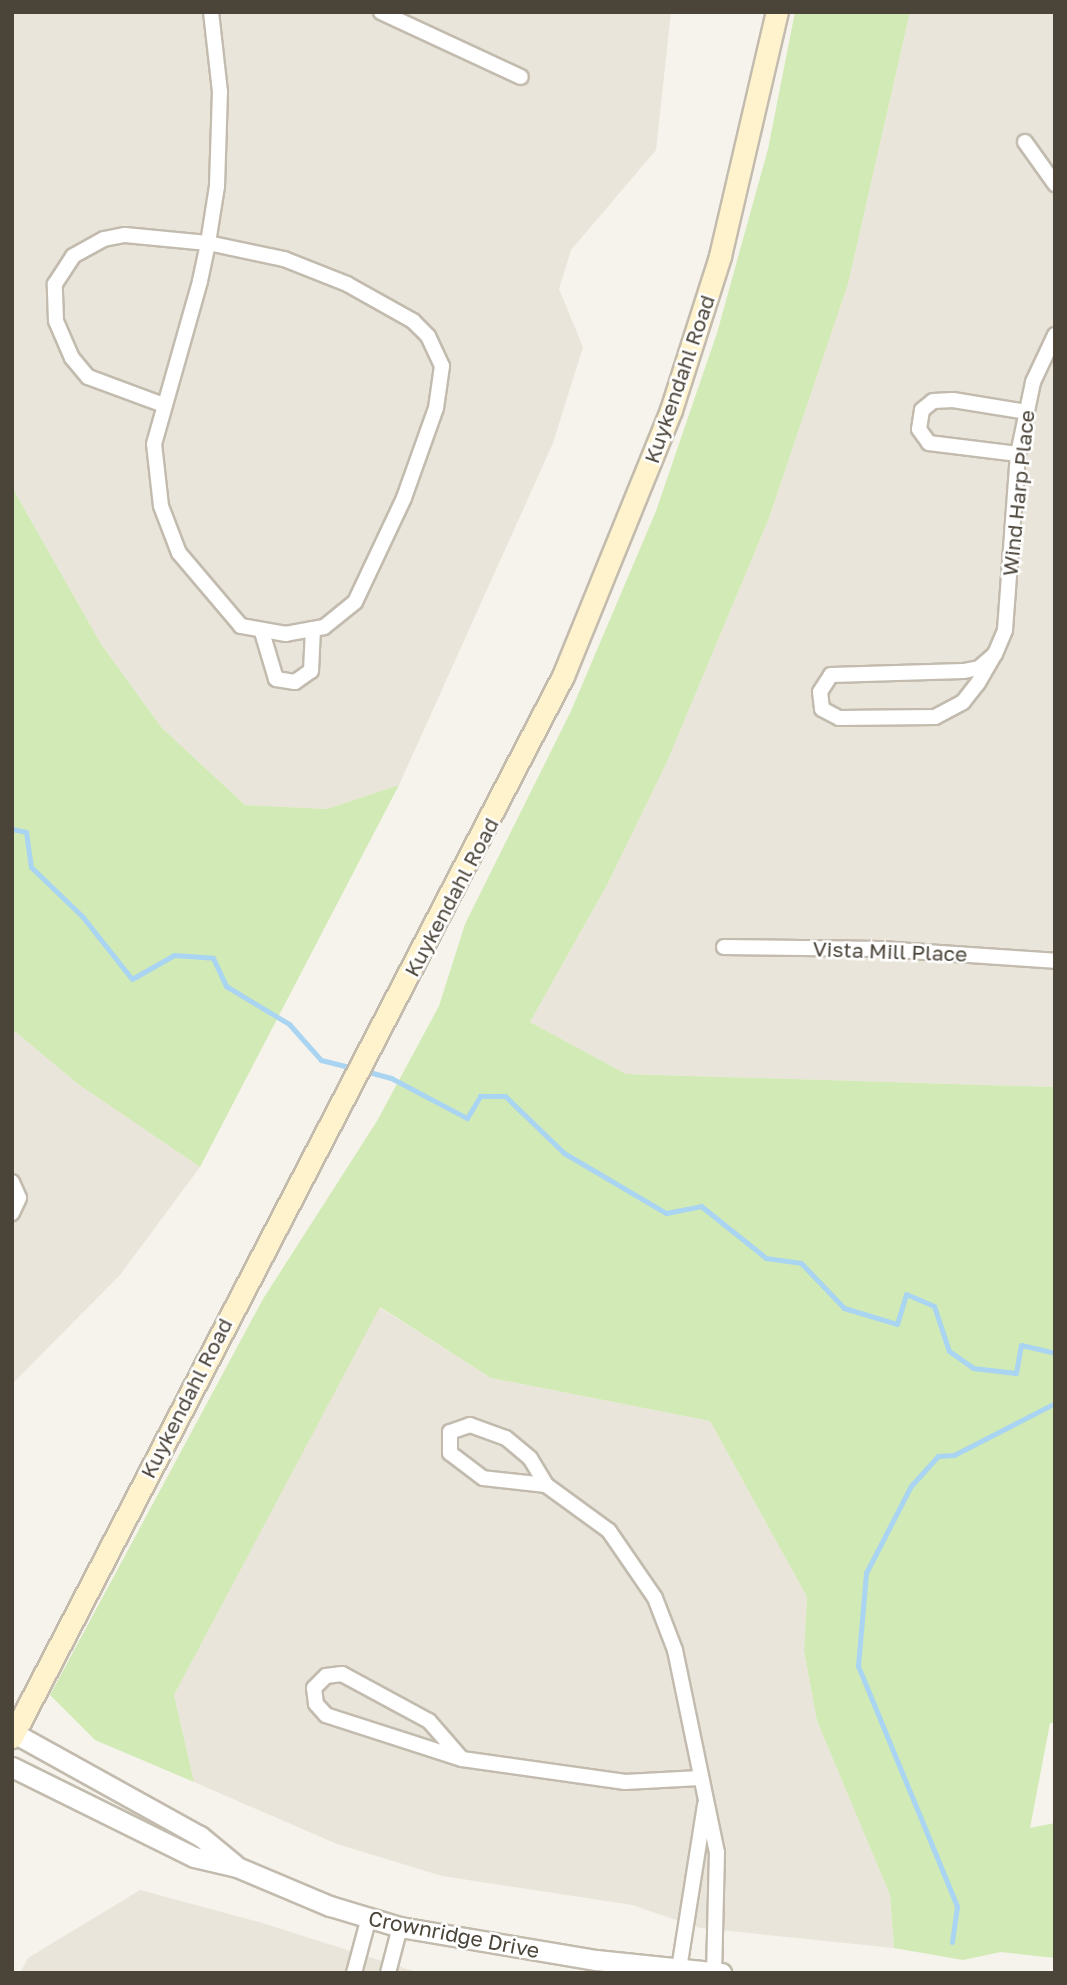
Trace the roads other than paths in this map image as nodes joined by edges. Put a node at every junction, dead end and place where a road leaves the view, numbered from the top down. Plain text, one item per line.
1 (211, 12) edge
2 (381, 12) edge
3 (777, 12) edge
4 (521, 77) dead end
5 (1025, 142) dead end
6 (1055, 184) edge
7 (208, 243) junction
8 (1055, 335) edge
9 (161, 404) junction
10 (1026, 412) junction
11 (1018, 454) junction
12 (313, 629) junction
13 (262, 632) junction
14 (995, 654) junction
15 (724, 947) dead end
16 (1055, 961) edge
17 (12, 1182) edge
18 (12, 1213) edge
19 (546, 1485) junction
20 (13, 1734) edge
21 (463, 1759) junction
22 (12, 1768) edge
23 (700, 1778) junction
24 (705, 1802) junction
25 (237, 1867) junction
26 (369, 1917) junction
27 (400, 1927) junction
28 (679, 1969) junction
29 (718, 1972) edge
30 (354, 1973) edge
31 (388, 1973) edge

1 - 7 street
2 - 4 street
3 - 20 main road, Kuykendahl Road
5 - 6 street
7 - 9 street
7 - 9 street
7 - 12 street
8 - 10 street, Wind Harp Place
9 - 13 street
10 - 11 street, Wind Harp Place
10 - 11 street
11 - 14 street, Wind Harp Place
12 - 13 street
12 - 13 street
14 - 14 street, Wind Harp Place
15 - 16 street, Vista Mill Place
17 - 18 street
19 - 19 street
19 - 23 street
20 - 25 street, Crownridge Drive
21 - 21 street
21 - 23 street
22 - 25 street, Crownridge Drive
23 - 24 street
24 - 28 street
24 - 29 street
25 - 26 street, Crownridge Drive
26 - 27 street, Crownridge Drive
26 - 30 street
27 - 28 street, Crownridge Drive
27 - 31 street
28 - 29 street, Crownridge Drive

